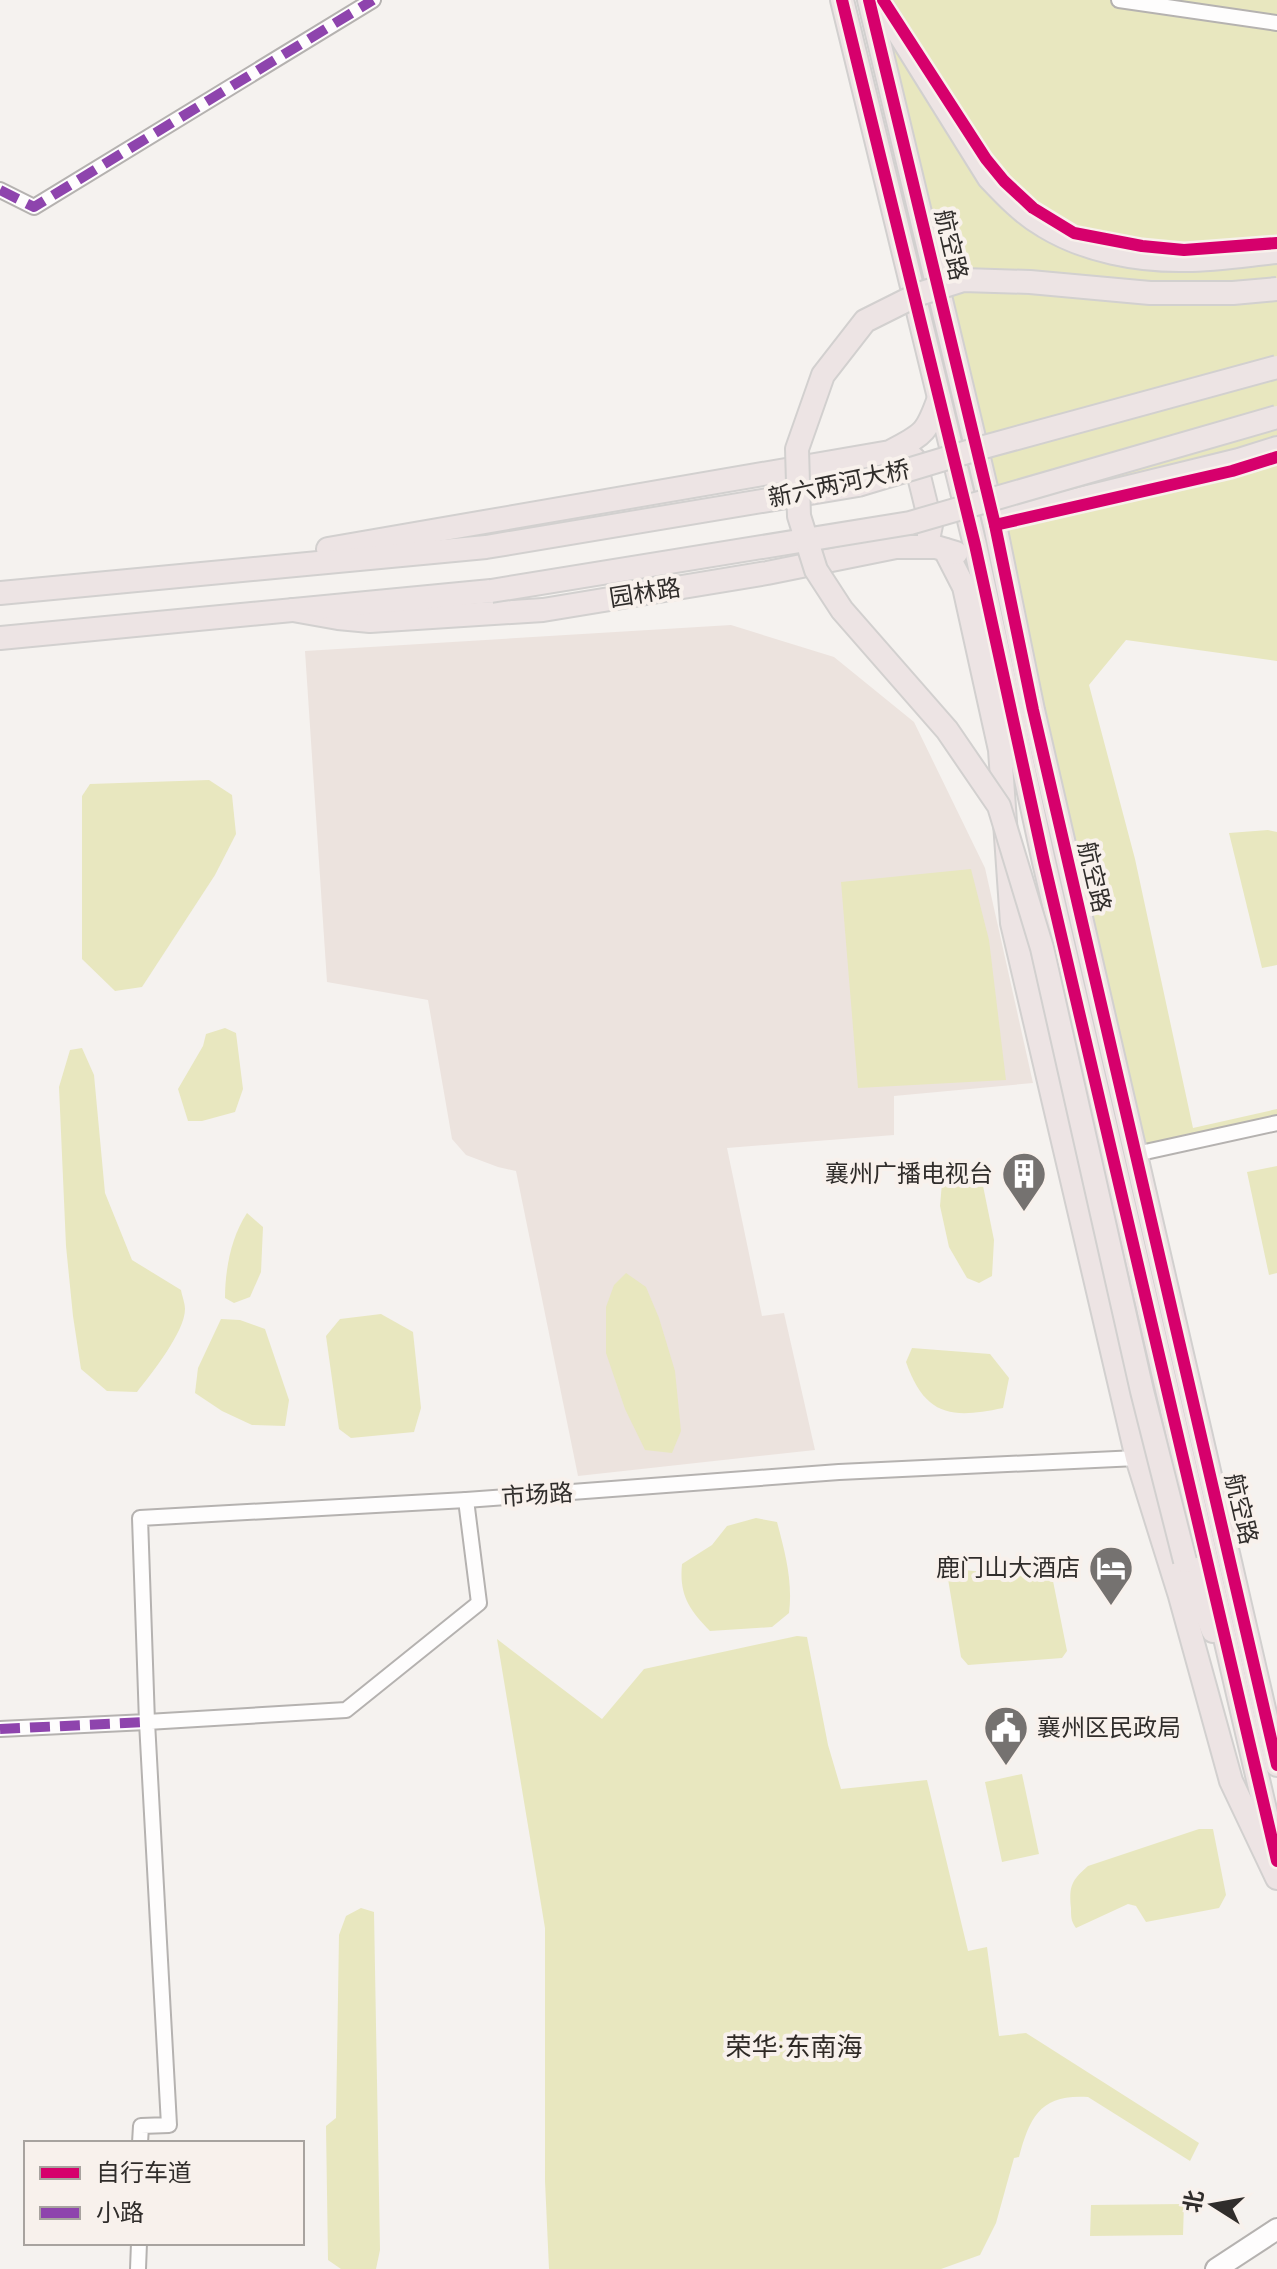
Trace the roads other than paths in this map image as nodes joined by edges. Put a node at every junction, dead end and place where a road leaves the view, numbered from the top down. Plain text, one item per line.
1 (373, 0) edge
2 (842, 0) edge
3 (869, 0) edge
4 (878, 0) edge
5 (1119, 0) edge
6 (1277, 23) edge
7 (0, 190) edge
8 (1277, 252) edge
9 (1277, 289) edge
10 (1277, 367) edge
11 (939, 398) junction
12 (1277, 417) edge
13 (1277, 448) edge
14 (893, 450) junction
15 (994, 520) junction
16 (916, 547) junction
17 (945, 550) junction
18 (293, 565) junction
19 (983, 579) junction
20 (491, 591) joint
21 (0, 593) edge
22 (293, 610) junction
23 (0, 638) edge
24 (1277, 1123) edge
25 (1136, 1154) junction
26 (1137, 1458) junction
27 (466, 1500) junction
28 (1241, 1702) junction
29 (147, 1722) junction
30 (0, 1729) edge
31 (1277, 1765) edge
32 (1277, 1861) edge
33 (1277, 1878) edge
34 (140, 2141) edge
35 (1277, 2229) edge
36 (1277, 2242) edge
37 (139, 2245) edge
38 (138, 2269) edge
39 (1218, 2269) edge

1 - 7 street
2 - 11 main road, 航空路
3 - 15 main road, 航空路
4 - 8 main road
5 - 6 street
9 - 28 main road, bridge
10 - 18 main road, 新六两河大桥, bridge
11 - 14 main road
11 - 19 main road, 航空路
12 - 20 main road, 新六两河大桥, bridge
13 - 15 main road
14 - 16 main road
14 - 18 main road
15 - 25 main road, 航空路
16 - 17 main road, 园林路
16 - 22 main road, 园林路
17 - 19 main road, 园林路
17 - 26 main road
18 - 21 main road
19 - 28 main road, 航空路
20 - 22 main road, 园林路
22 - 23 main road, 园林路
24 - 25 street
25 - 31 main road, 航空路
26 - 27 street, 市场路
26 - 33 main road
27 - 29 street
27 - 29 street, 市场路
28 - 32 main road, 航空路
29 - 30 street
29 - 34 street
35 - 39 main road
36 - 39 main road
37 - 38 street

